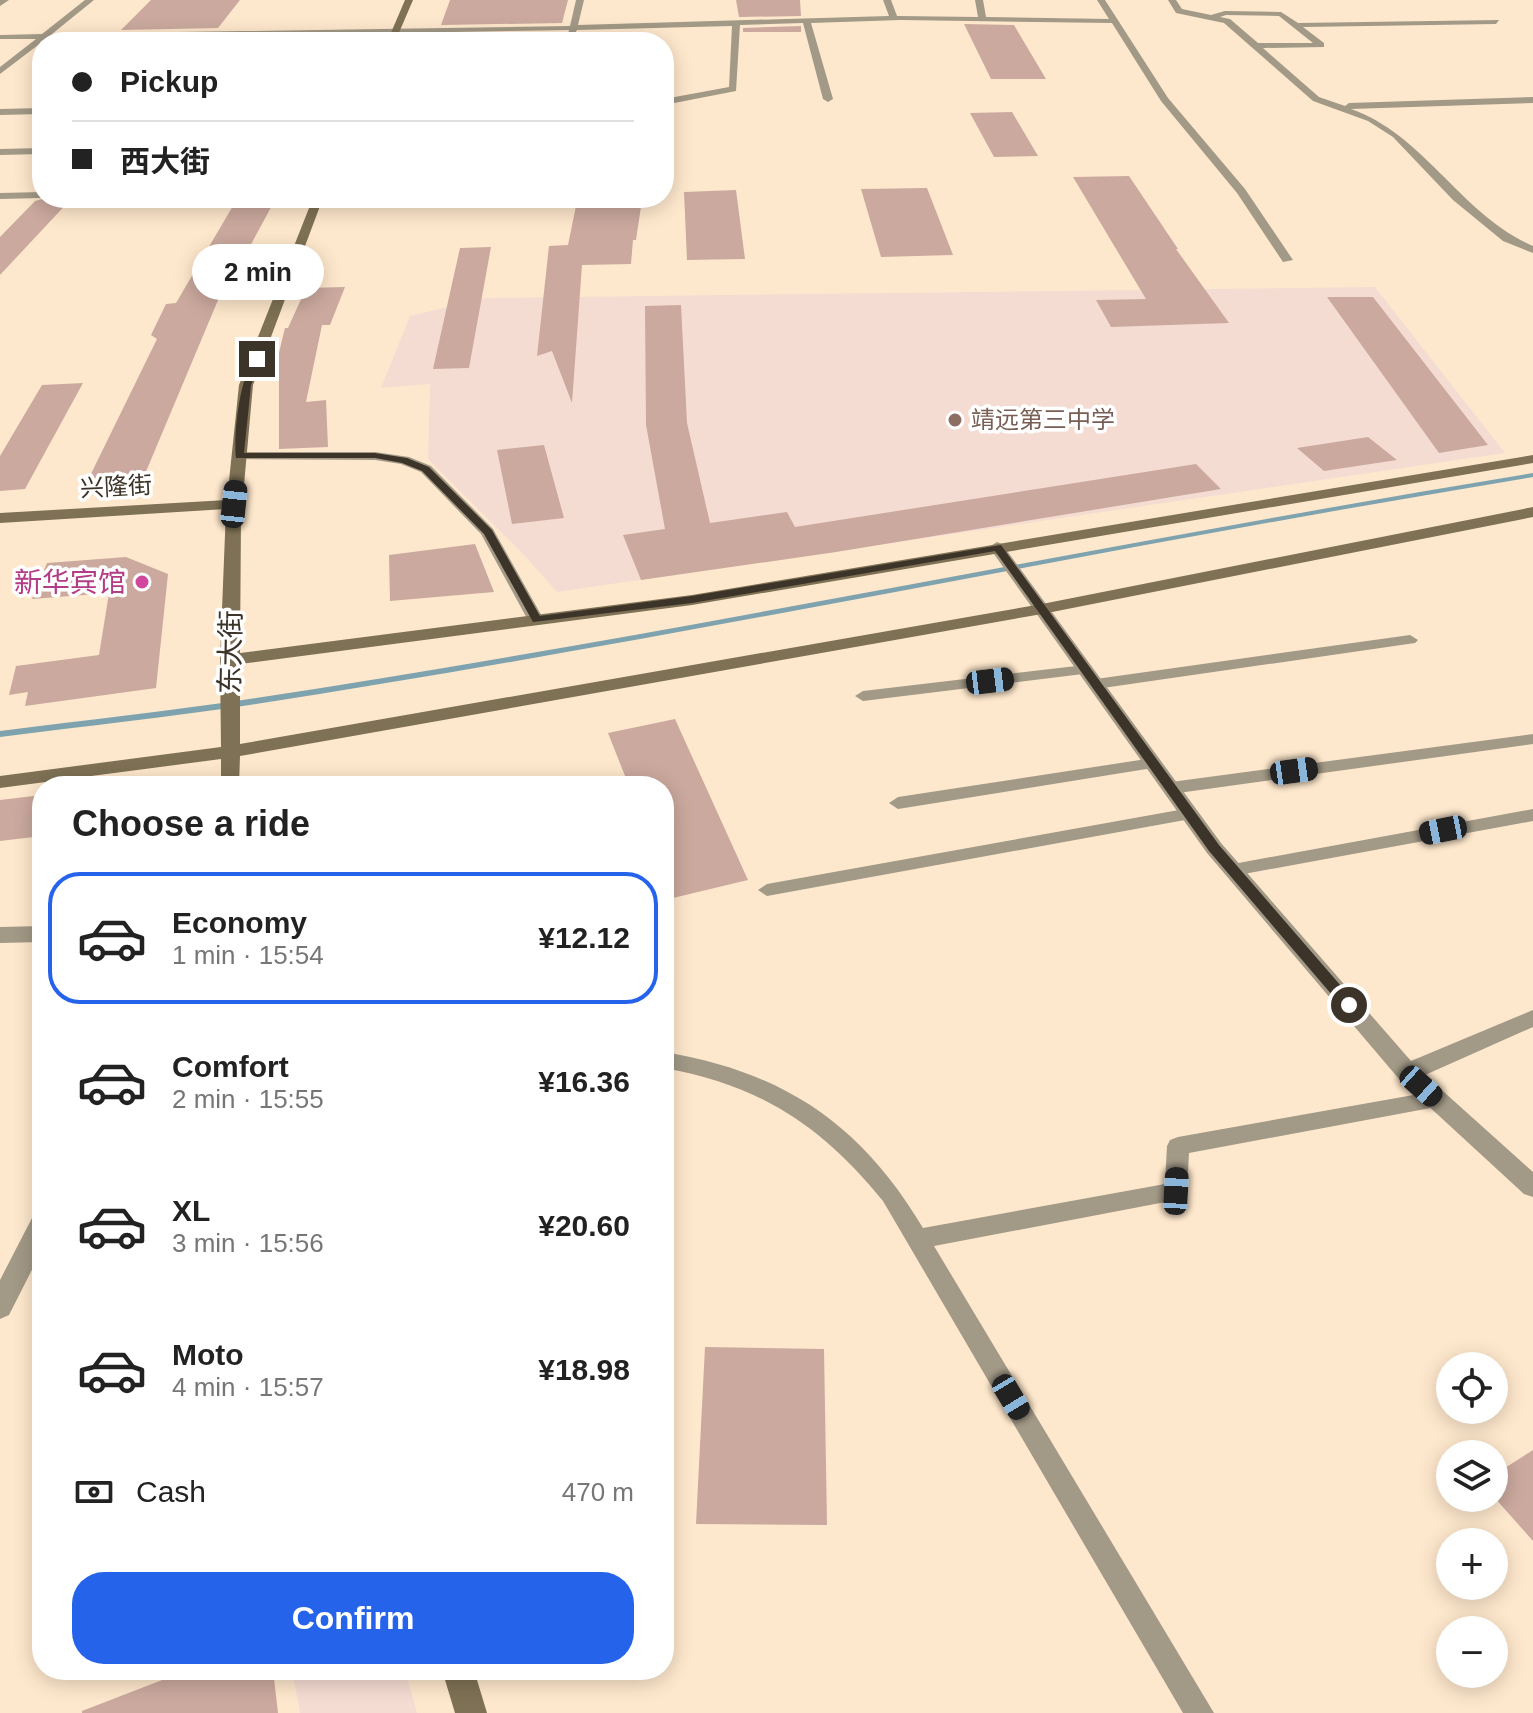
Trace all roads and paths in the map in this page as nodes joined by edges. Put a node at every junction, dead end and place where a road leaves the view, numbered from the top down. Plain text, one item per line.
1 (5, 0) edge
2 (90, 0) edge
3 (409, 0) edge
4 (580, 0) edge
5 (887, 0) edge
6 (979, 0) edge
7 (1101, 0) edge
8 (1172, 0) edge
9 (0, 4) edge
10 (1213, 17) junction
11 (894, 19) junction
12 (981, 20) junction
13 (1114, 21) junction
14 (807, 22) junction
15 (1496, 22) dead end
16 (736, 23) junction
17 (1299, 25) junction
18 (571, 28) junction
19 (396, 31) junction
20 (50, 32) edge
21 (335, 32) edge
22 (571, 32) edge
23 (32, 36) edge
24 (0, 37) edge
25 (32, 46) edge
26 (1256, 46) junction
27 (0, 71) edge
28 (828, 99) dead end
29 (674, 100) edge
30 (1533, 100) edge
31 (1337, 106) junction
32 (32, 111) edge
33 (0, 112) edge
34 (32, 151) edge
35 (0, 152) edge
36 (32, 195) edge
37 (0, 196) edge
38 (314, 208) edge
39 (1533, 250) edge
40 (1287, 260) dead end
41 (239, 456) junction
42 (1533, 459) edge
43 (233, 511) junction
44 (1533, 512) edge
45 (0, 518) edge
46 (0, 531) edge
47 (1000, 552) junction
48 (1042, 609) junction
49 (536, 620) junction
50 (1410, 640) dead end
51 (229, 660) junction
52 (1091, 677) junction
53 (863, 696) dead end
54 (1533, 739) edge
55 (230, 752) junction
56 (1153, 763) junction
57 (46, 776) edge
58 (230, 776) edge
59 (32, 778) edge
60 (0, 782) edge
61 (1171, 788) junction
62 (898, 803) dead end
63 (1190, 814) junction
64 (1533, 815) edge
65 (1233, 870) junction
66 (767, 890) dead end
67 (32, 934) edge
68 (0, 935) edge
69 (1533, 1018) edge
70 (674, 1062) edge
71 (1407, 1073) junction
72 (1436, 1099) junction
73 (1533, 1187) edge
74 (918, 1239) junction
75 (32, 1244) edge
76 (0, 1307) edge
77 (461, 1680) edge
78 (471, 1713) edge
79 (1199, 1713) edge

1 - 9 street
2 - 20 street
3 - 19 main road
4 - 18 street
5 - 11 street
6 - 12 street
7 - 13 street
8 - 10 street
10 - 17 street
10 - 26 street
11 - 12 street
11 - 14 street
12 - 13 street
13 - 40 street
14 - 16 street
14 - 28 street
15 - 17 street
16 - 18 street
16 - 29 street
17 - 26 street
18 - 19 street
18 - 22 street
19 - 21 street
23 - 24 street
25 - 27 street
26 - 31 street
30 - 31 street
31 - 39 street
32 - 33 street
34 - 35 street
36 - 37 street
38 - 41 main road, 东大街
41 - 43 main road, 东大街
41 - 49 street
42 - 47 main road
43 - 45 main road, 兴隆街
43 - 46 main road, 兴隆街
43 - 51 main road, 东大街
44 - 48 main road
47 - 48 street
47 - 49 main road
48 - 52 street
48 - 55 main road
49 - 51 main road
50 - 52 lane
51 - 55 main road, 东大街
52 - 53 lane
52 - 56 street
54 - 61 lane
55 - 57 main road
55 - 58 main road, 东大街
56 - 61 street
56 - 62 lane
59 - 60 main road
61 - 63 street
63 - 65 street
63 - 66 lane
64 - 65 lane
65 - 71 street
67 - 68 street
69 - 71 street
70 - 74 lane
71 - 72 street
72 - 73 street
72 - 74 lane
74 - 79 lane
75 - 76 street
77 - 78 main road

